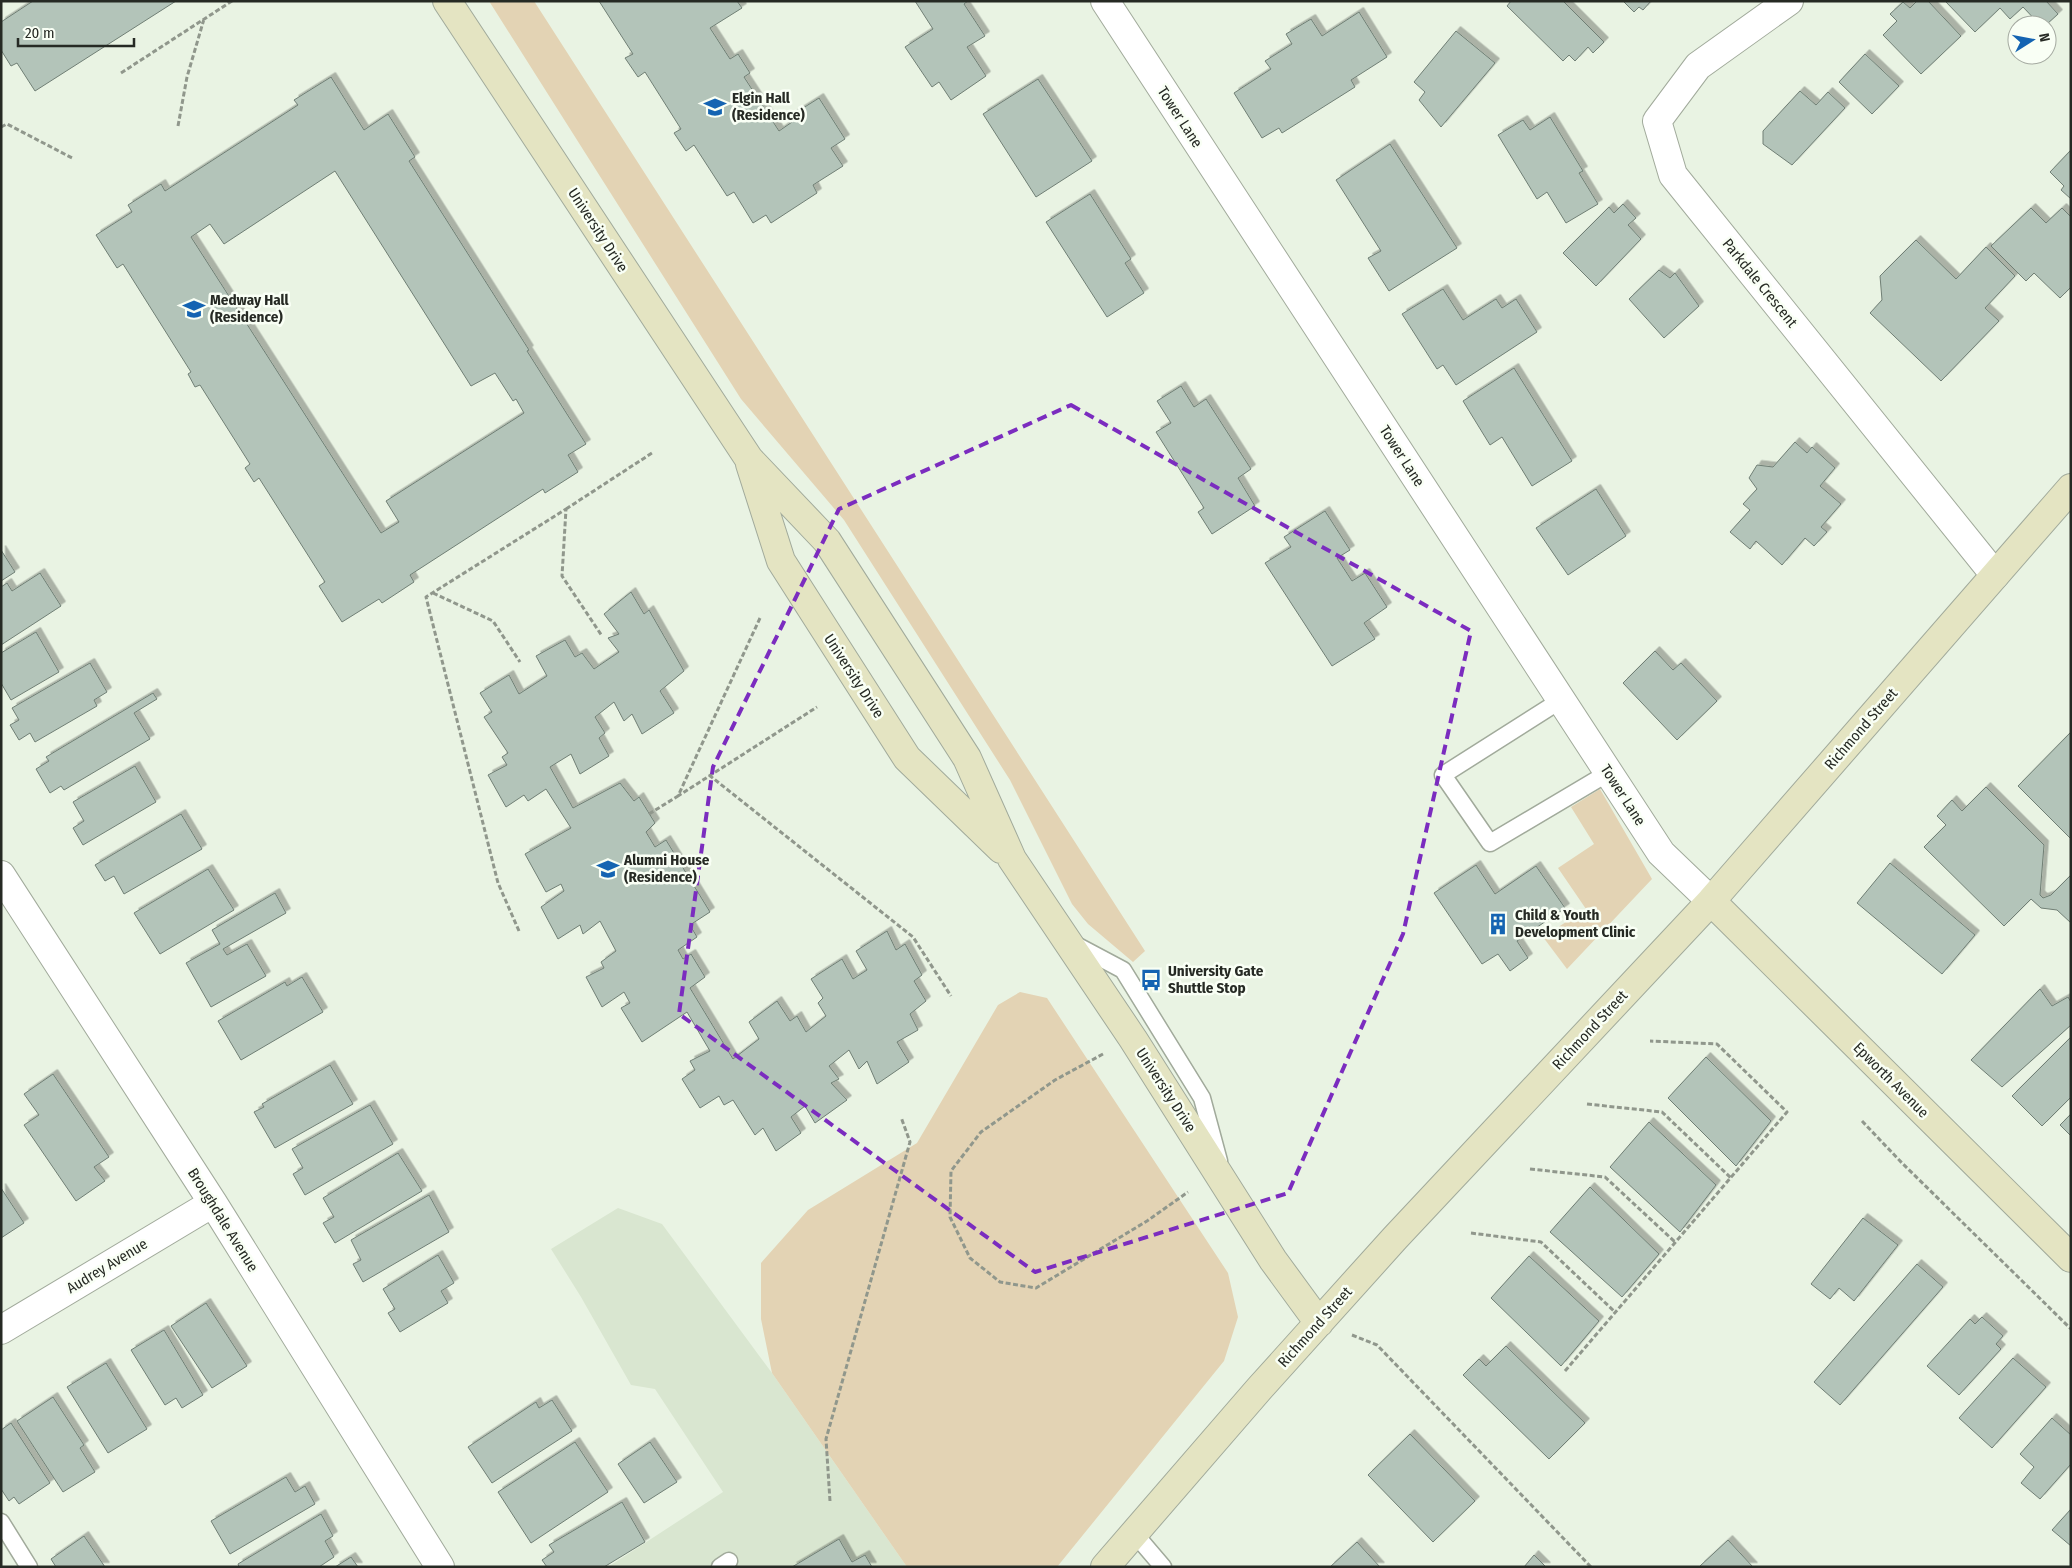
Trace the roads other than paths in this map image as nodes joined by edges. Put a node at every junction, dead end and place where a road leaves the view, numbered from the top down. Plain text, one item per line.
1 (447, 1) edge
2 (1105, 1) edge
3 (1789, 1) edge
4 (749, 459) junction
5 (2071, 488) edge
6 (1995, 575) junction
7 (1561, 700) junction
8 (1608, 773) junction
9 (1012, 858) junction
10 (1, 875) edge
11 (1711, 901) junction
12 (1066, 939) junction
13 (1221, 1176) junction
14 (212, 1203) junction
15 (2071, 1258) edge
16 (1319, 1323) junction
17 (1, 1330) edge
18 (1, 1522) edge
19 (1134, 1533) junction
20 (29, 1567) edge
21 (440, 1567) edge
22 (1105, 1567) edge
23 (1163, 1567) edge

1 - 4 street, University Drive
2 - 7 street, Tower Lane
3 - 6 street, Parkdale Crescent
4 - 9 street, University Drive
4 - 9 street, University Drive
5 - 6 street, Richmond Street
6 - 11 street, Richmond Street
7 - 8 street, Tower Lane
7 - 8 lane
8 - 11 street, Tower Lane
9 - 12 street, University Drive
10 - 14 street, Broughdale Avenue
11 - 15 street, Epworth Avenue
11 - 16 street, Richmond Street
12 - 13 street, University Drive
12 - 13 lane
13 - 16 street, University Drive
14 - 17 street, Audrey Avenue
14 - 21 street, Broughdale Avenue
16 - 19 street, Richmond Street
18 - 20 lane
19 - 22 street, Richmond Street
19 - 23 lane

